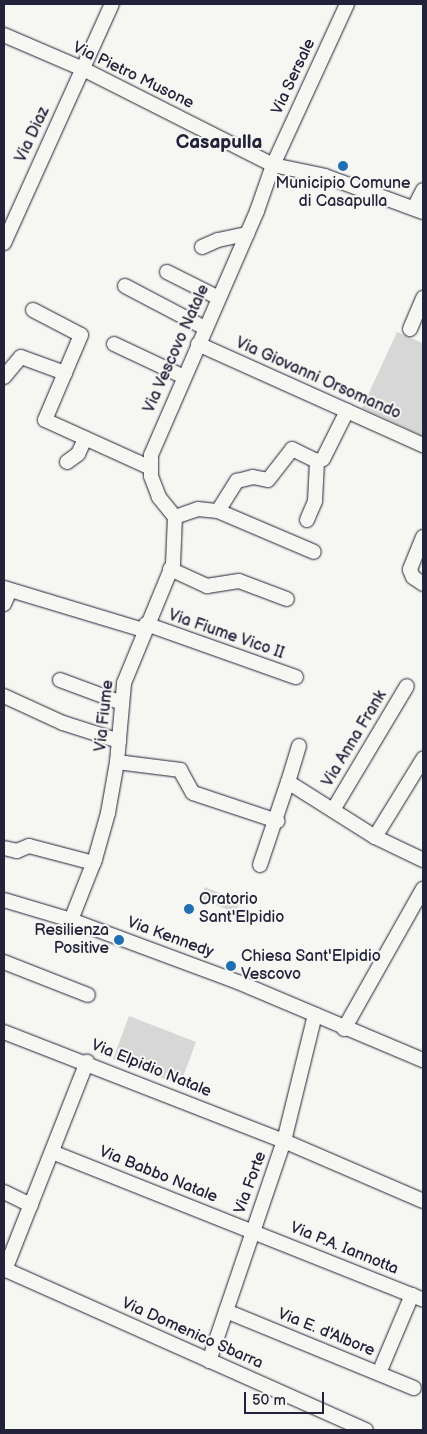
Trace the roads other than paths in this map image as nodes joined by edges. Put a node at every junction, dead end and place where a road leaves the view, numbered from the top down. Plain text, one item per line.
1 (112, 4) edge
2 (347, 4) edge
3 (4, 35) edge
4 (83, 69) junction
5 (283, 142) junction
6 (246, 151) junction
7 (273, 165) junction
8 (423, 190) edge
9 (264, 193) junction
10 (419, 210) edge
11 (247, 234) junction
12 (4, 243) edge
13 (202, 247) dead end
14 (167, 272) dead end
15 (125, 286) dead end
16 (219, 298) junction
17 (423, 298) edge
18 (33, 310) dead end
19 (205, 328) junction
20 (410, 329) dead end
21 (114, 344) dead end
22 (198, 344) junction
23 (65, 373) junction
24 (4, 377) edge
25 (184, 378) junction
26 (347, 411) junction
27 (86, 439) junction
28 (423, 446) edge
29 (318, 461) junction
30 (67, 462) dead end
31 (151, 468) junction
32 (218, 511) junction
33 (175, 517) junction
34 (307, 520) dead end
35 (423, 537) edge
36 (314, 552) dead end
37 (170, 569) junction
38 (423, 584) edge
39 (7, 589) edge
40 (287, 599) dead end
41 (4, 604) edge
42 (144, 627) junction
43 (296, 677) dead end
44 (60, 680) dead end
45 (407, 686) dead end
46 (4, 696) edge
47 (122, 703) junction
48 (119, 741) junction
49 (299, 746) dead end
50 (423, 759) edge
51 (117, 762) junction
52 (288, 782) junction
53 (333, 810) junction
54 (277, 821) junction
55 (376, 837) junction
56 (4, 848) edge
57 (423, 860) edge
58 (94, 863) junction
59 (260, 865) dead end
60 (423, 889) edge
61 (4, 900) edge
62 (420, 904) edge
63 (71, 920) junction
64 (4, 962) edge
65 (88, 995) dead end
66 (315, 1015) junction
67 (344, 1029) junction
68 (4, 1032) edge
69 (423, 1060) edge
70 (87, 1062) junction
71 (284, 1142) junction
72 (52, 1152) junction
73 (4, 1192) edge
74 (423, 1201) edge
75 (31, 1205) junction
76 (252, 1231) junction
77 (4, 1270) edge
78 (418, 1297) edge
79 (226, 1311) junction
80 (210, 1361) junction
81 (380, 1373) junction
82 (414, 1388) dead end
83 (366, 1430) edge

1 - 4 street, Via Diaz
2 - 5 street, Via Sersale
3 - 4 street, Via Pietro Musone
4 - 6 street, Via Pietro Musone
4 - 12 street, Via Diaz
5 - 6 street, Via Pietro Musone
5 - 7 street, Via Sersale
6 - 7 street, Via Pietro Musone
6 - 9 street
7 - 9 street, Via Vescovo Natale
7 - 10 street, Via Pietro Musone
8 - 10 street
9 - 11 street, Via Vescovo Natale
11 - 13 street
11 - 16 street, Via Vescovo Natale
14 - 16 street
15 - 19 street
16 - 19 street, Via Vescovo Natale
17 - 20 street
18 - 23 street
19 - 22 street, Via Vescovo Natale
21 - 25 street
22 - 25 street, Via Vescovo Natale
22 - 26 street, Via Giovanni Orsomando
23 - 24 street
23 - 27 street
25 - 31 street, Via Vescovo Natale
26 - 28 street, Via Giovanni Orsomando
26 - 29 street
27 - 30 street
27 - 31 street
29 - 32 street
29 - 34 street
31 - 33 street, Via Vescovo Natale
32 - 33 street
32 - 36 street
33 - 37 street, Via Fiume
35 - 38 street
37 - 40 street
37 - 42 street, Via Fiume
39 - 41 street
39 - 42 street, Via Fiume Vico II
42 - 43 street, Via Fiume Vico II
42 - 47 street, Via Fiume
44 - 47 street
45 - 53 street, Via Anna Frank
46 - 48 street
47 - 48 street, Via Fiume
48 - 51 street, Via Fiume
49 - 52 street
50 - 55 street
51 - 54 street
51 - 58 street, Via Fiume
52 - 53 street, Via Anna Frank
52 - 54 street
53 - 55 street, Via Anna Frank
54 - 59 street
55 - 57 street, Via Anna Frank
56 - 58 street
58 - 63 street, Via Fiume
60 - 62 street
61 - 63 street, Via Kennedy
62 - 67 street
63 - 66 street, Via Kennedy
64 - 65 street
66 - 67 street, Via Kennedy
66 - 71 street, Via Forte
67 - 69 street, Via Kennedy
68 - 70 street, Via Elpidio Natale
70 - 71 street, Via Elpidio Natale
70 - 72 street
71 - 74 street, Via Elpidio Natale
71 - 76 street, Via Forte
72 - 75 street
72 - 76 street, Via Babbo Natale
73 - 75 street
75 - 77 street
76 - 78 street, Via P.A. Iannotta
76 - 79 street, Via Forte
77 - 80 street, Via Domenico Sbarra
78 - 81 street
79 - 80 street, Via Forte
79 - 81 street, Via E. d'Albore
80 - 83 street, Via Domenico Sbarra
81 - 82 street, Via E. d'Albore

